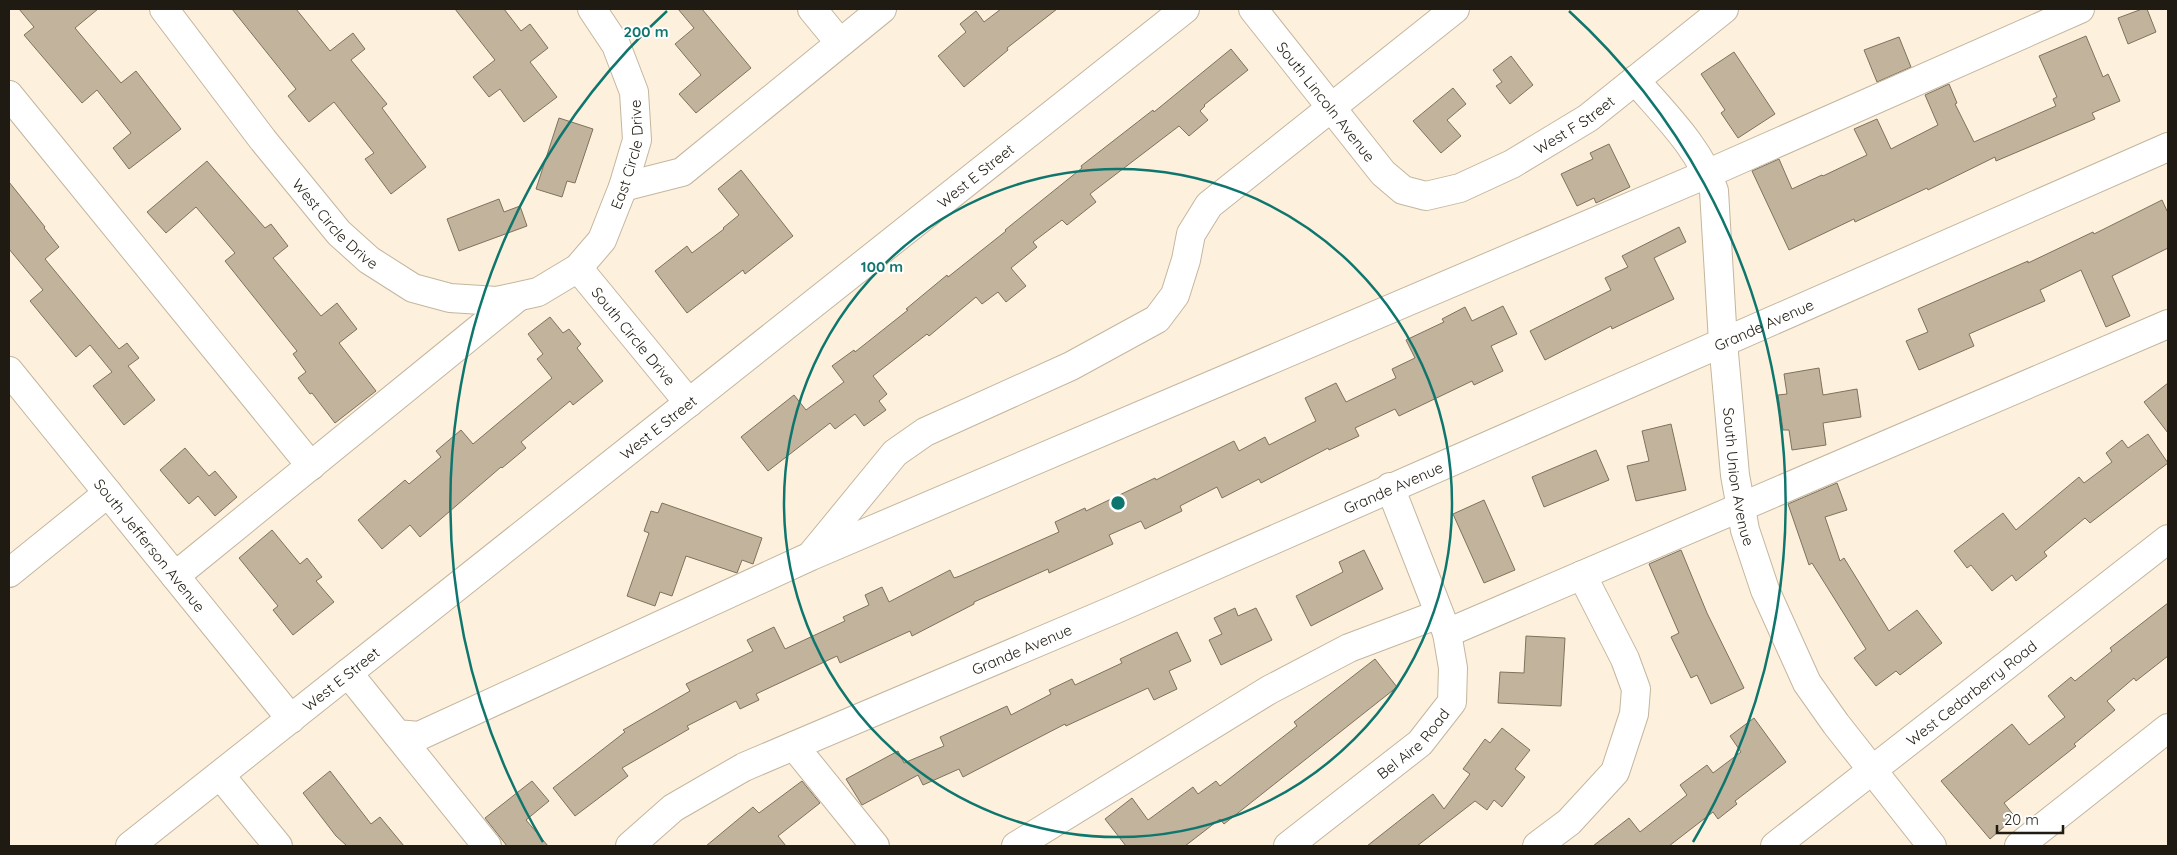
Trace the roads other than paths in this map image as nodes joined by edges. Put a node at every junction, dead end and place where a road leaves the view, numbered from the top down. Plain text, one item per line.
1 (164, 9) edge
2 (592, 9) edge
3 (812, 9) edge
4 (882, 9) edge
5 (1185, 9) edge
6 (1253, 9) edge
7 (1455, 9) edge
8 (1724, 9) edge
9 (2080, 9) edge
10 (840, 43) junction
11 (1635, 80) junction
12 (9, 95) edge
13 (1331, 108) junction
14 (2168, 147) edge
15 (1708, 173) junction
16 (623, 187) junction
17 (1403, 190) joint
18 (578, 268) junction
19 (519, 296) junction
20 (2168, 324) edge
21 (1723, 342) junction
22 (9, 371) edge
23 (689, 403) junction
24 (311, 466) junction
25 (1390, 487) junction
26 (108, 493) junction
27 (1741, 508) junction
28 (2168, 539) edge
29 (810, 556) junction
30 (9, 573) edge
31 (175, 576) junction
32 (1582, 576) junction
33 (1443, 624) junction
34 (348, 673) junction
35 (291, 719) junction
36 (2168, 728) edge
37 (397, 734) junction
38 (794, 746) junction
39 (1873, 770) junction
40 (220, 775) junction
41 (642, 843) edge
42 (130, 846) edge
43 (278, 846) edge
44 (487, 846) edge
45 (875, 846) edge
46 (1016, 846) edge
47 (1288, 846) edge
48 (1537, 846) edge
49 (1775, 846) edge
50 (1932, 846) edge
51 (2019, 846) edge

1 - 19 street, West Circle Drive
2 - 16 street, East Circle Drive
3 - 10 street
4 - 10 street
5 - 23 street, West E Street
6 - 13 street, South Lincoln Avenue
7 - 13 street
8 - 11 street, West F Street
9 - 15 street
10 - 16 street
11 - 15 street, South Union Avenue
11 - 17 street, West F Street
12 - 24 street
13 - 17 street, South Lincoln Avenue
13 - 29 street
14 - 21 street, Grande Avenue
15 - 21 street, South Union Avenue
15 - 29 street
16 - 18 street, East Circle Drive
18 - 19 street, West Circle Drive
18 - 23 street, South Circle Drive
19 - 24 street
20 - 27 street
21 - 25 street, Grande Avenue
21 - 27 street, South Union Avenue
22 - 26 street, South Jefferson Avenue
23 - 34 street, West E Street
24 - 31 street
25 - 33 street, Bel Aire Road
25 - 38 street, Grande Avenue
26 - 30 street
26 - 31 street, South Jefferson Avenue
27 - 32 street
27 - 39 street, South Union Avenue
28 - 39 street, West Cedarberry Road
29 - 37 street
31 - 35 street, South Jefferson Avenue
32 - 33 street
32 - 48 street
33 - 46 street
33 - 47 street, Bel Aire Road
34 - 35 street, West E Street
34 - 37 street
35 - 40 street, West E Street
36 - 51 street
37 - 44 street
38 - 41 street, Grande Avenue
38 - 45 street
39 - 49 street, West Cedarberry Road
39 - 50 street, South Union Avenue
40 - 42 street, West E Street
40 - 43 street

